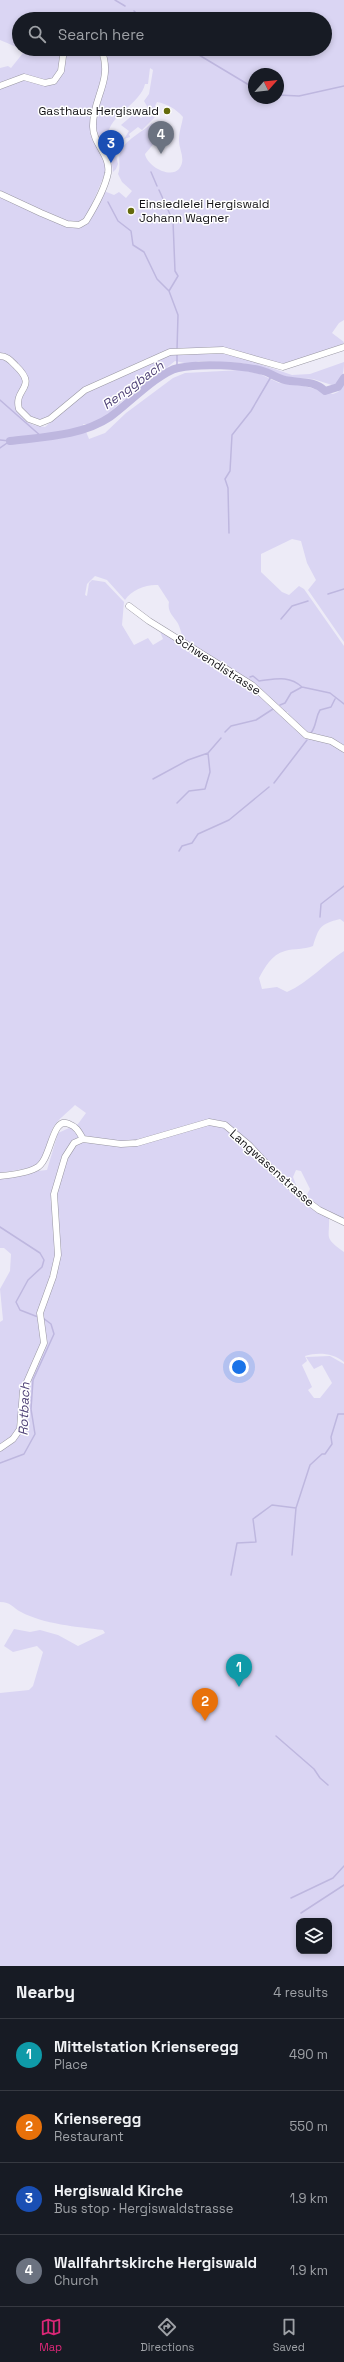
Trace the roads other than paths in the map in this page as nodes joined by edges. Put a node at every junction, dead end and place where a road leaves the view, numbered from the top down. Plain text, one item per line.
1 (63, 56) edge
2 (103, 56) edge
3 (0, 86) edge
4 (0, 194) edge
5 (344, 347) edge
6 (0, 356) edge
7 (129, 606) dead end
8 (344, 749) edge
9 (83, 1139) junction
10 (0, 1176) edge
11 (344, 1222) edge
12 (0, 1448) edge

1 - 3 street
2 - 4 street
5 - 6 street
7 - 8 street, Schwendistrasse
9 - 10 street
9 - 11 street, Langwasenstrasse
9 - 12 street

